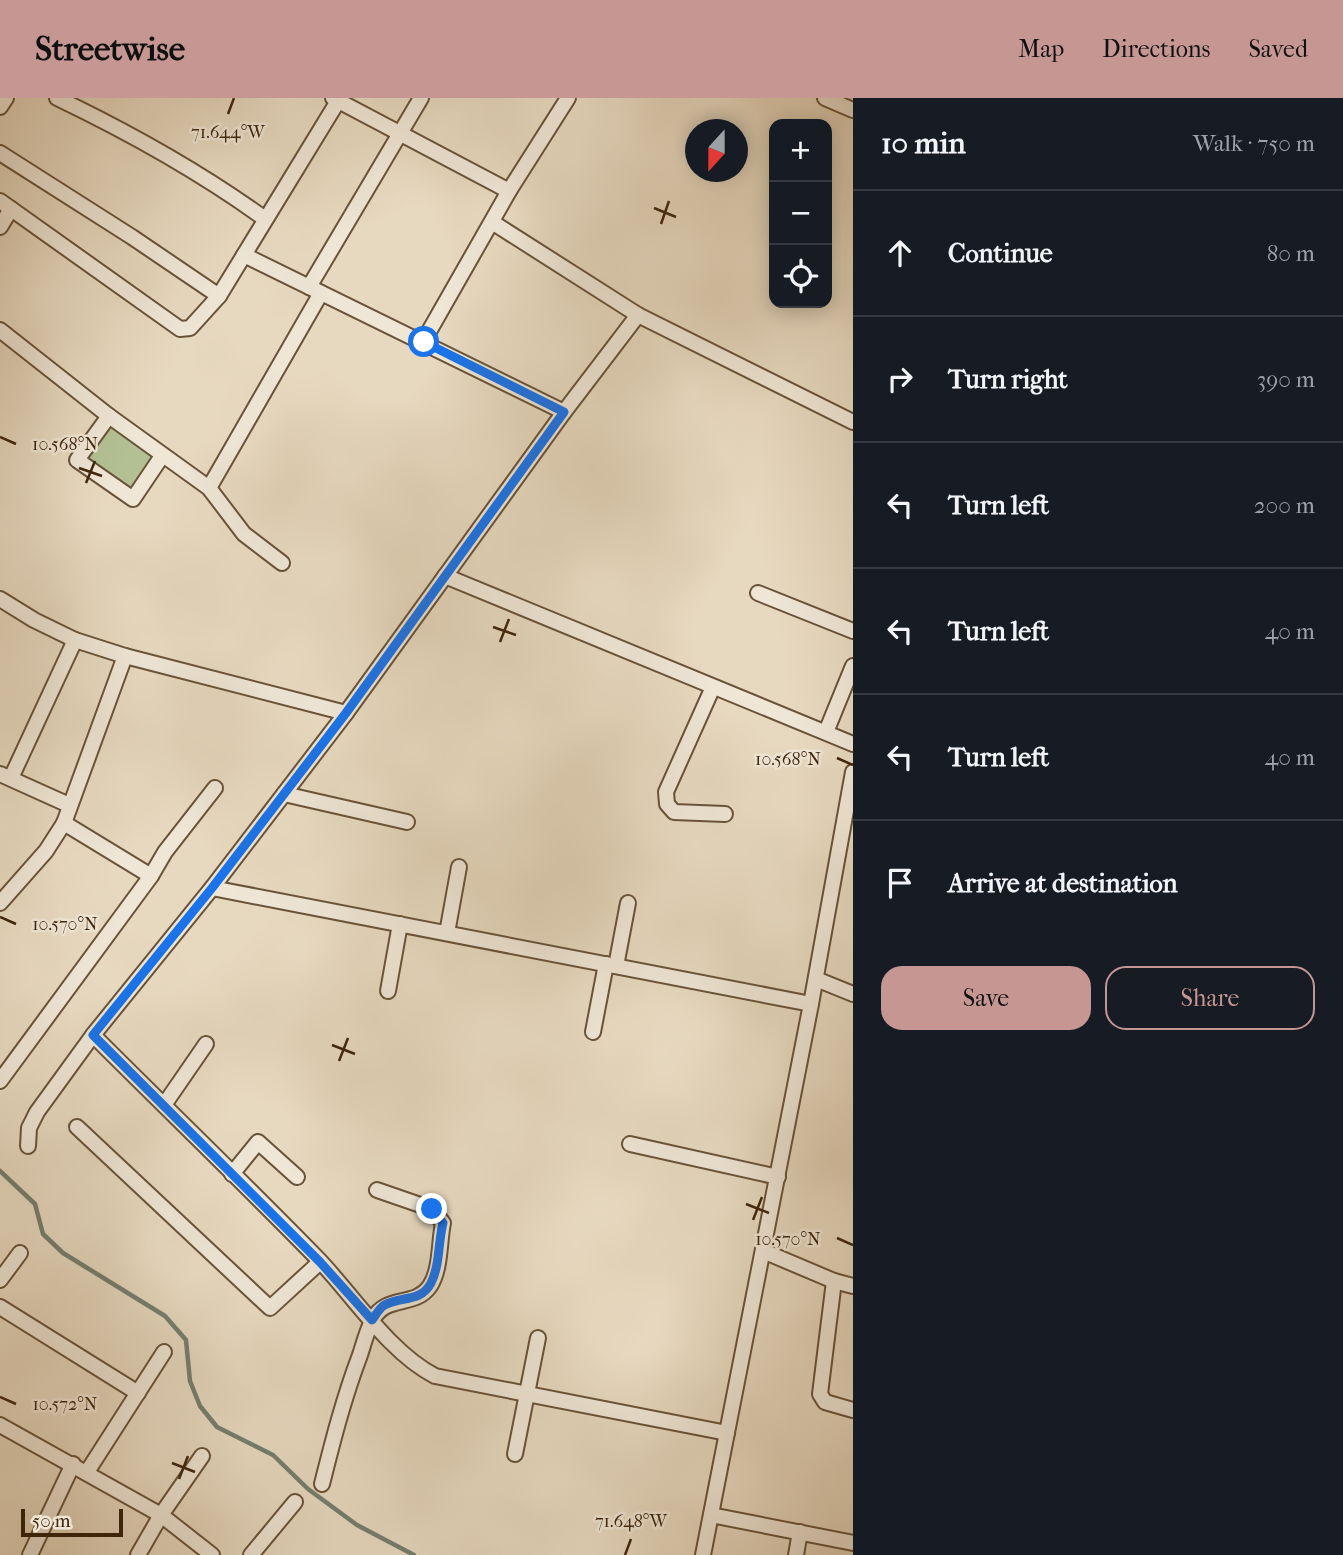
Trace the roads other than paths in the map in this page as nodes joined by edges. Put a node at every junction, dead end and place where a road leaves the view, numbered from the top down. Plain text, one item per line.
1 (6, 98) edge
2 (57, 98) edge
3 (421, 98) edge
4 (568, 98) edge
5 (824, 98) edge
6 (336, 99) edge
7 (0, 107) edge
8 (853, 110) edge
9 (401, 134) junction
10 (0, 153) edge
11 (509, 191) junction
12 (6, 205) edge
13 (265, 219) junction
14 (492, 222) junction
15 (0, 227) edge
16 (244, 255) junction
17 (315, 290) junction
18 (219, 296) junction
19 (638, 315) junction
20 (0, 330) edge
21 (424, 342) junction
22 (564, 412) junction
23 (109, 416) junction
24 (853, 422) edge
25 (162, 456) junction
26 (209, 488) junction
27 (282, 563) dead end
28 (445, 576) junction
29 (758, 593) dead end
30 (0, 599) edge
31 (853, 631) edge
32 (75, 640) junction
33 (125, 656) junction
34 (853, 666) edge
35 (713, 687) junction
36 (346, 713) junction
37 (826, 732) junction
38 (853, 744) edge
39 (853, 772) edge
40 (5, 776) edge
41 (215, 788) dead end
42 (284, 794) junction
43 (69, 805) junction
44 (725, 814) dead end
45 (407, 822) dead end
46 (64, 823) junction
47 (459, 867) dead end
48 (151, 876) junction
49 (212, 888) junction
50 (0, 903) edge
51 (628, 903) dead end
52 (400, 924) junction
53 (447, 933) junction
54 (611, 965) junction
55 (816, 979) junction
56 (388, 991) dead end
57 (853, 994) edge
58 (811, 1004) junction
59 (593, 1032) dead end
60 (93, 1035) junction
61 (206, 1044) dead end
62 (0, 1081) edge
63 (164, 1105) junction
64 (76, 1127) dead end
65 (630, 1144) dead end
66 (28, 1146) dead end
67 (232, 1174) junction
68 (297, 1177) dead end
69 (778, 1177) junction
70 (377, 1190) dead end
71 (763, 1251) junction
72 (20, 1253) dead end
73 (320, 1262) junction
74 (0, 1280) edge
75 (834, 1280) junction
76 (853, 1285) edge
77 (0, 1307) edge
78 (372, 1320) junction
79 (538, 1338) dead end
80 (164, 1352) dead end
81 (138, 1393) junction
82 (527, 1394) junction
83 (853, 1410) edge
84 (0, 1424) edge
85 (727, 1433) junction
86 (515, 1454) dead end
87 (202, 1456) dead end
88 (73, 1464) junction
89 (87, 1472) junction
90 (322, 1484) dead end
91 (295, 1502) dead end
92 (161, 1515) junction
93 (711, 1515) junction
94 (800, 1532) junction
95 (853, 1543) edge
96 (30, 1555) edge
97 (138, 1555) edge
98 (212, 1555) edge
99 (251, 1555) edge
100 (703, 1555) edge
101 (796, 1555) edge

1 - 7 street
2 - 13 street
3 - 9 street
4 - 11 street
5 - 8 street
6 - 9 street
6 - 13 street
9 - 11 street
9 - 17 street
10 - 18 street
11 - 14 street
12 - 15 street
12 - 18 street
13 - 16 street
14 - 19 street
14 - 21 street
16 - 17 street
16 - 18 street
17 - 21 street
17 - 26 street
19 - 22 street
19 - 24 street
20 - 23 street
21 - 22 street
22 - 28 street
23 - 25 street
23 - 25 street
25 - 26 street
26 - 27 street
28 - 35 street
28 - 36 street
29 - 31 street
30 - 32 street
32 - 33 street
32 - 40 street
33 - 36 street
33 - 43 street
34 - 37 street
35 - 37 street
35 - 44 street
36 - 42 street
37 - 38 street
39 - 55 street
40 - 43 street
41 - 48 street
42 - 45 street
42 - 49 street
43 - 46 street
46 - 48 street
46 - 50 street
47 - 53 street
48 - 62 street
49 - 52 street
49 - 60 street
51 - 54 street
52 - 53 street
52 - 56 street
53 - 54 street
54 - 58 street
54 - 59 street
55 - 57 street
55 - 58 street
58 - 69 street
60 - 63 street
60 - 66 street
61 - 63 street
63 - 67 street
64 - 73 street
65 - 69 street
67 - 68 street
67 - 73 street
69 - 71 street
70 - 78 street
71 - 75 street
71 - 85 street
72 - 74 street
73 - 78 street
75 - 76 street
75 - 83 street
77 - 81 street
78 - 82 street
78 - 90 street
79 - 82 street
80 - 81 street
81 - 89 street
82 - 85 street
82 - 86 street
84 - 88 street
85 - 93 street
87 - 92 street
88 - 89 street
88 - 96 street
89 - 92 street
91 - 99 street
92 - 97 street
92 - 98 street
93 - 94 street
93 - 100 street
94 - 95 street
94 - 101 street

